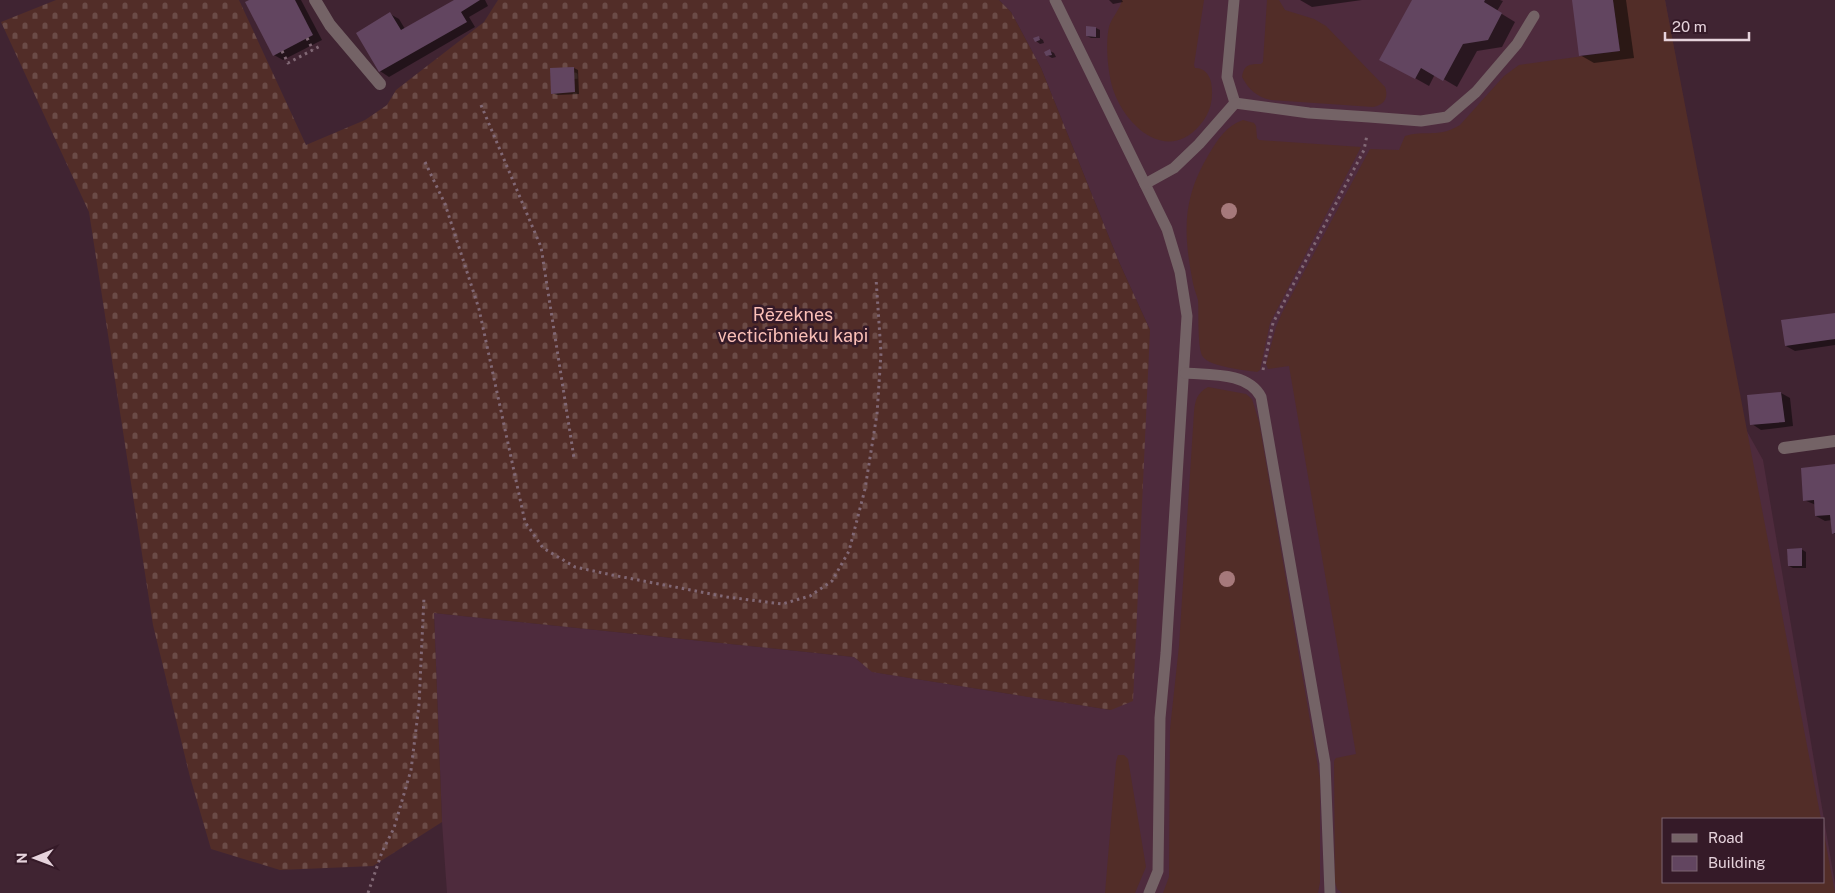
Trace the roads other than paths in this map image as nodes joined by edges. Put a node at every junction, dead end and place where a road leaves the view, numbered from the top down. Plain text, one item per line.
1 (315, 0) edge
2 (1056, 0) edge
3 (1234, 0) edge
4 (1534, 16) dead end
5 (380, 84) dead end
6 (1236, 103) junction
7 (1145, 184) junction
8 (1184, 373) junction
9 (1835, 441) edge
10 (1784, 448) dead end
11 (1149, 893) edge
12 (1330, 893) edge

1 - 5 street
2 - 7 lane
3 - 6 lane
4 - 6 lane
6 - 7 lane
7 - 8 lane
8 - 11 lane
8 - 12 lane
9 - 10 street

